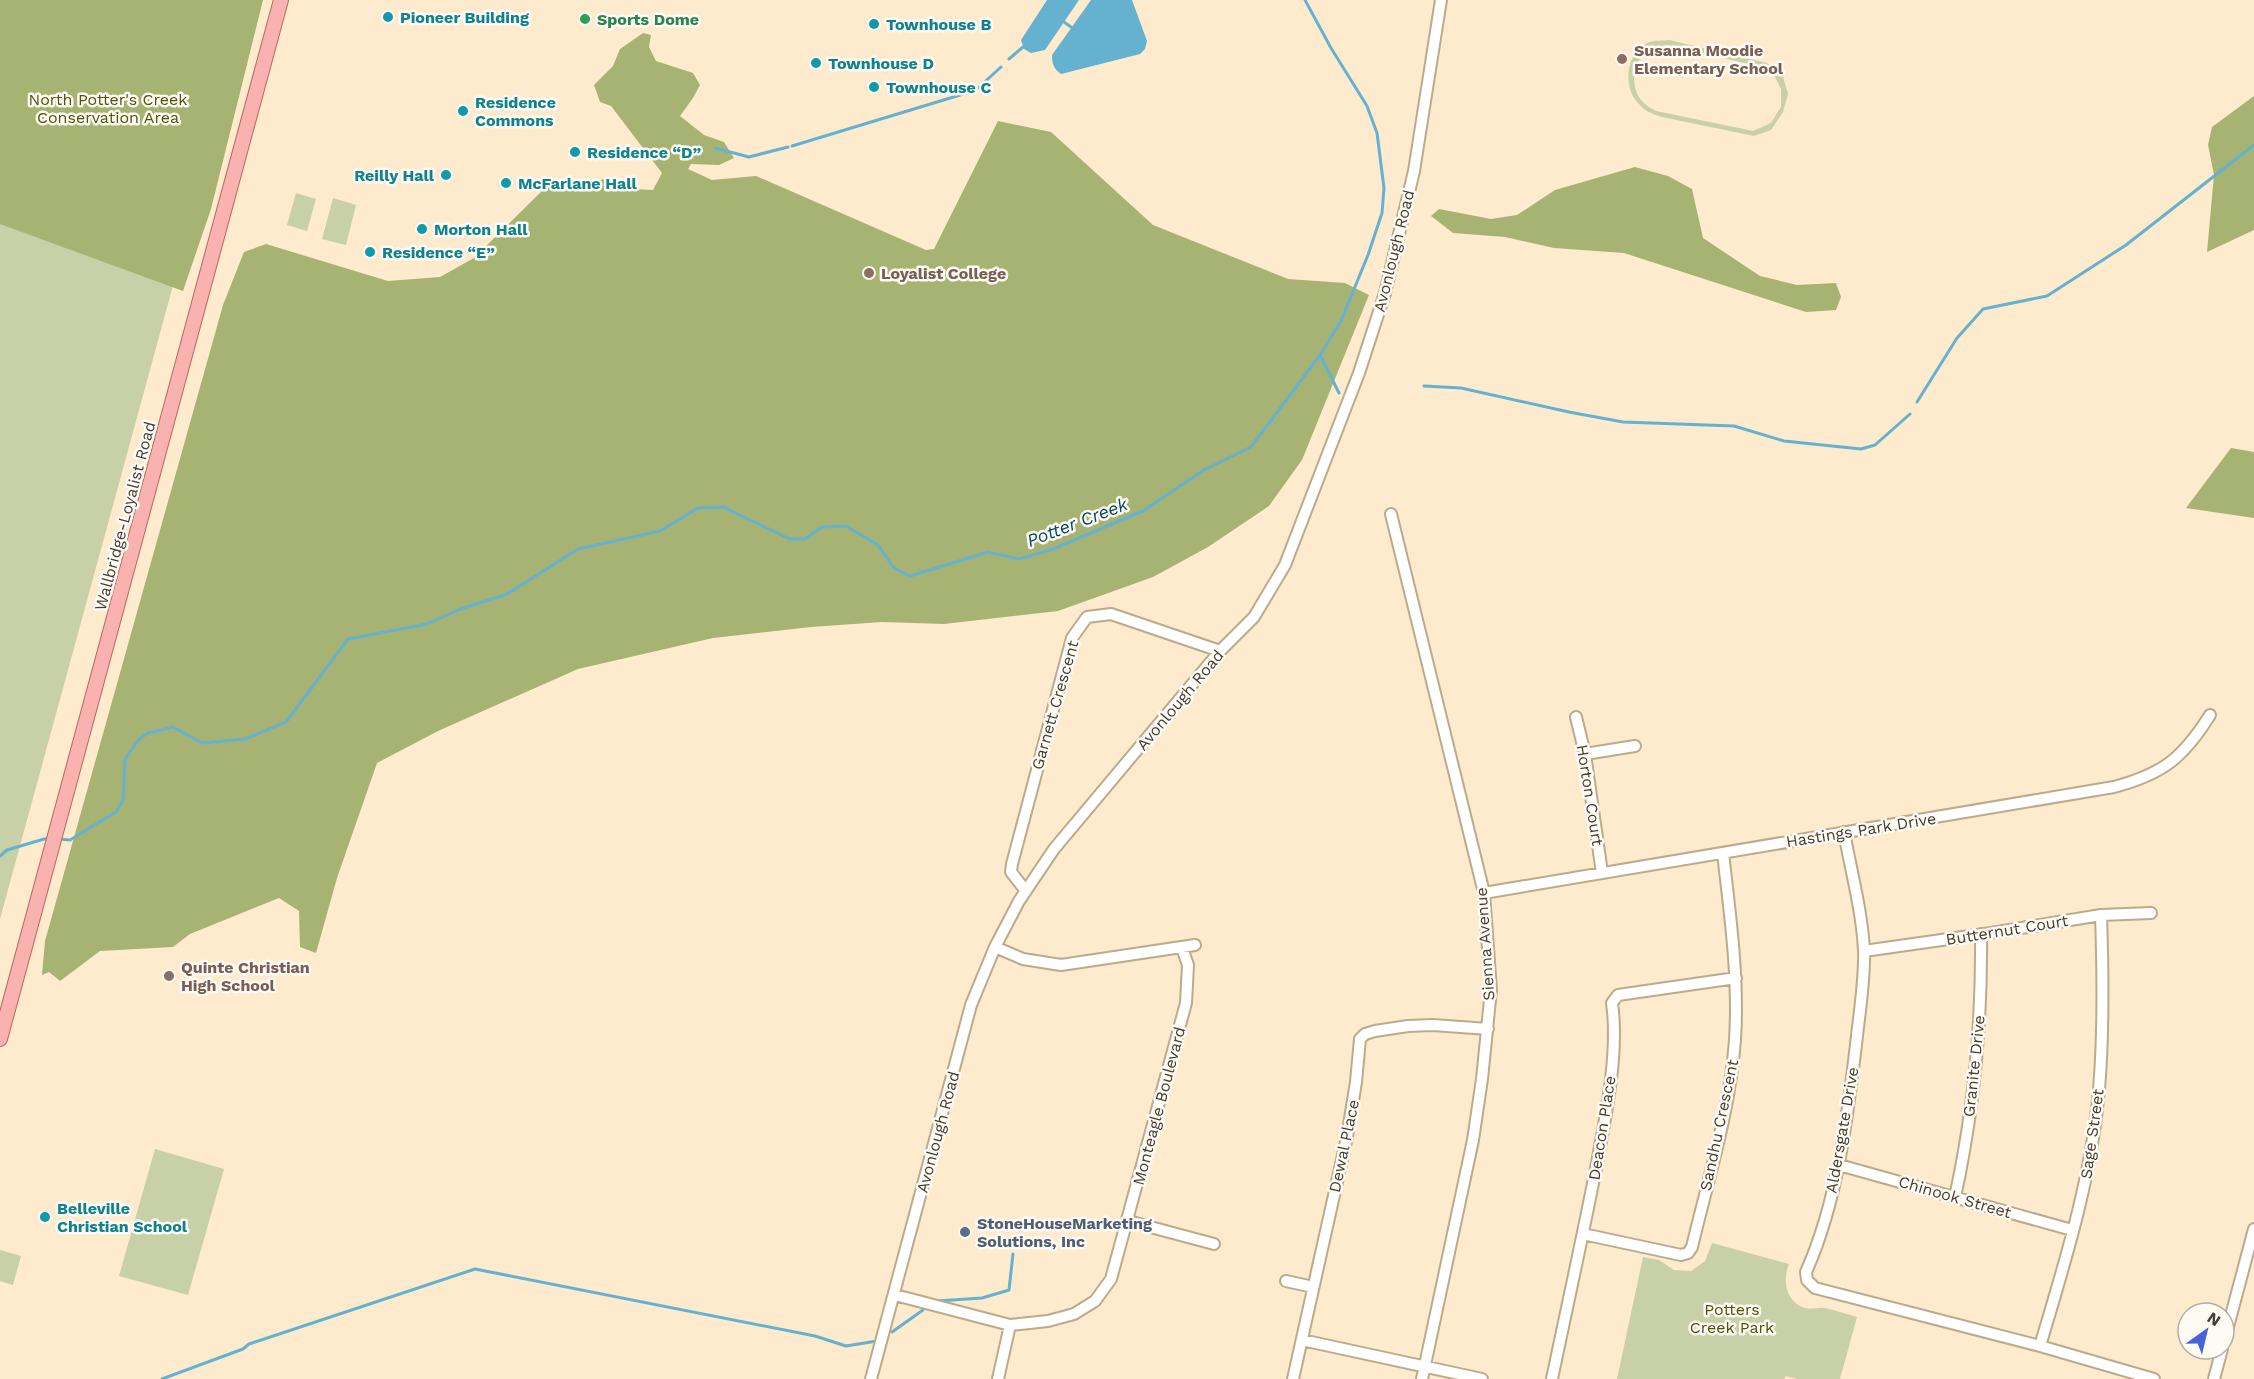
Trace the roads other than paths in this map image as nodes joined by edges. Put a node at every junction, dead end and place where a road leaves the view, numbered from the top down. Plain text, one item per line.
1 (281, 0) edge
2 (1441, 0) edge
3 (1391, 514) dead end
4 (1220, 651) junction
5 (2210, 715) dead end
6 (1576, 717) dead end
7 (1635, 746) dead end
8 (1585, 754) junction
9 (1844, 832) junction
10 (1723, 853) junction
11 (1602, 873) junction
12 (1026, 891) junction
13 (1484, 892) junction
14 (2151, 913) dead end
15 (2101, 915) junction
16 (1981, 934) junction
17 (1195, 945) dead end
18 (995, 947) junction
19 (1182, 948) junction
20 (1864, 951) junction
21 (1736, 978) junction
22 (1488, 1029) junction
23 (0, 1039) edge
24 (1839, 1165) junction
25 (1955, 1197) junction
26 (1128, 1221) junction
27 (2254, 1229) edge
28 (2072, 1230) junction
29 (1583, 1234) junction
30 (1214, 1244) dead end
31 (1286, 1281) dead end
32 (1313, 1287) junction
33 (894, 1295) junction
34 (2235, 1301) edge
35 (1010, 1325) junction
36 (1302, 1340) junction
37 (2040, 1346) junction
38 (2219, 1361) edge
39 (1425, 1366) junction
40 (871, 1379) edge
41 (998, 1379) edge
42 (1293, 1379) edge
43 (1422, 1379) edge
44 (1482, 1379) edge
45 (1552, 1379) edge
46 (2154, 1379) edge
47 (2214, 1379) edge

1 - 23 main road, Wallbridge-Loyalist Road
2 - 4 street, Avonlough Road
3 - 13 street, Sienna Avenue
4 - 12 street, Avonlough Road
4 - 12 street, Garnett Crescent
5 - 9 street, Hastings Park Drive
6 - 8 street, Horton Court
7 - 8 street
8 - 11 street, Horton Court
9 - 10 street, Hastings Park Drive
9 - 20 street, Aldersgate Drive
10 - 11 street, Hastings Park Drive
10 - 21 street, Sandhu Crescent
11 - 13 street, Hastings Park Drive
12 - 18 street, Avonlough Road
13 - 22 street, Sienna Avenue
14 - 15 street, Butternut Court
15 - 16 street, Butternut Court
15 - 28 street, Sage Street
16 - 20 street, Butternut Court
16 - 25 street, Granite Drive
17 - 19 street
18 - 19 street
18 - 33 street, Avonlough Road
19 - 26 street, Monteagle Boulevard
20 - 24 street, Aldersgate Drive
21 - 29 street, Deacon Place
21 - 29 street, Sandhu Crescent
22 - 32 street, Dewal Place
22 - 39 street, Sienna Avenue
24 - 25 street, Chinook Street
24 - 37 street, Aldersgate Drive
25 - 28 street, Chinook Street
26 - 30 street
26 - 35 street, Monteagle Boulevard
27 - 34 street
28 - 37 street, Sage Street
29 - 45 street, Deacon Place
31 - 32 street
32 - 36 street, Dewal Place
33 - 35 street, Monteagle Boulevard
33 - 40 street, Avonlough Road
35 - 41 street
36 - 39 street
36 - 42 street, Dewal Place
37 - 46 street, Aldersgate Drive
38 - 47 street
39 - 43 street, Sienna Avenue
39 - 44 street

